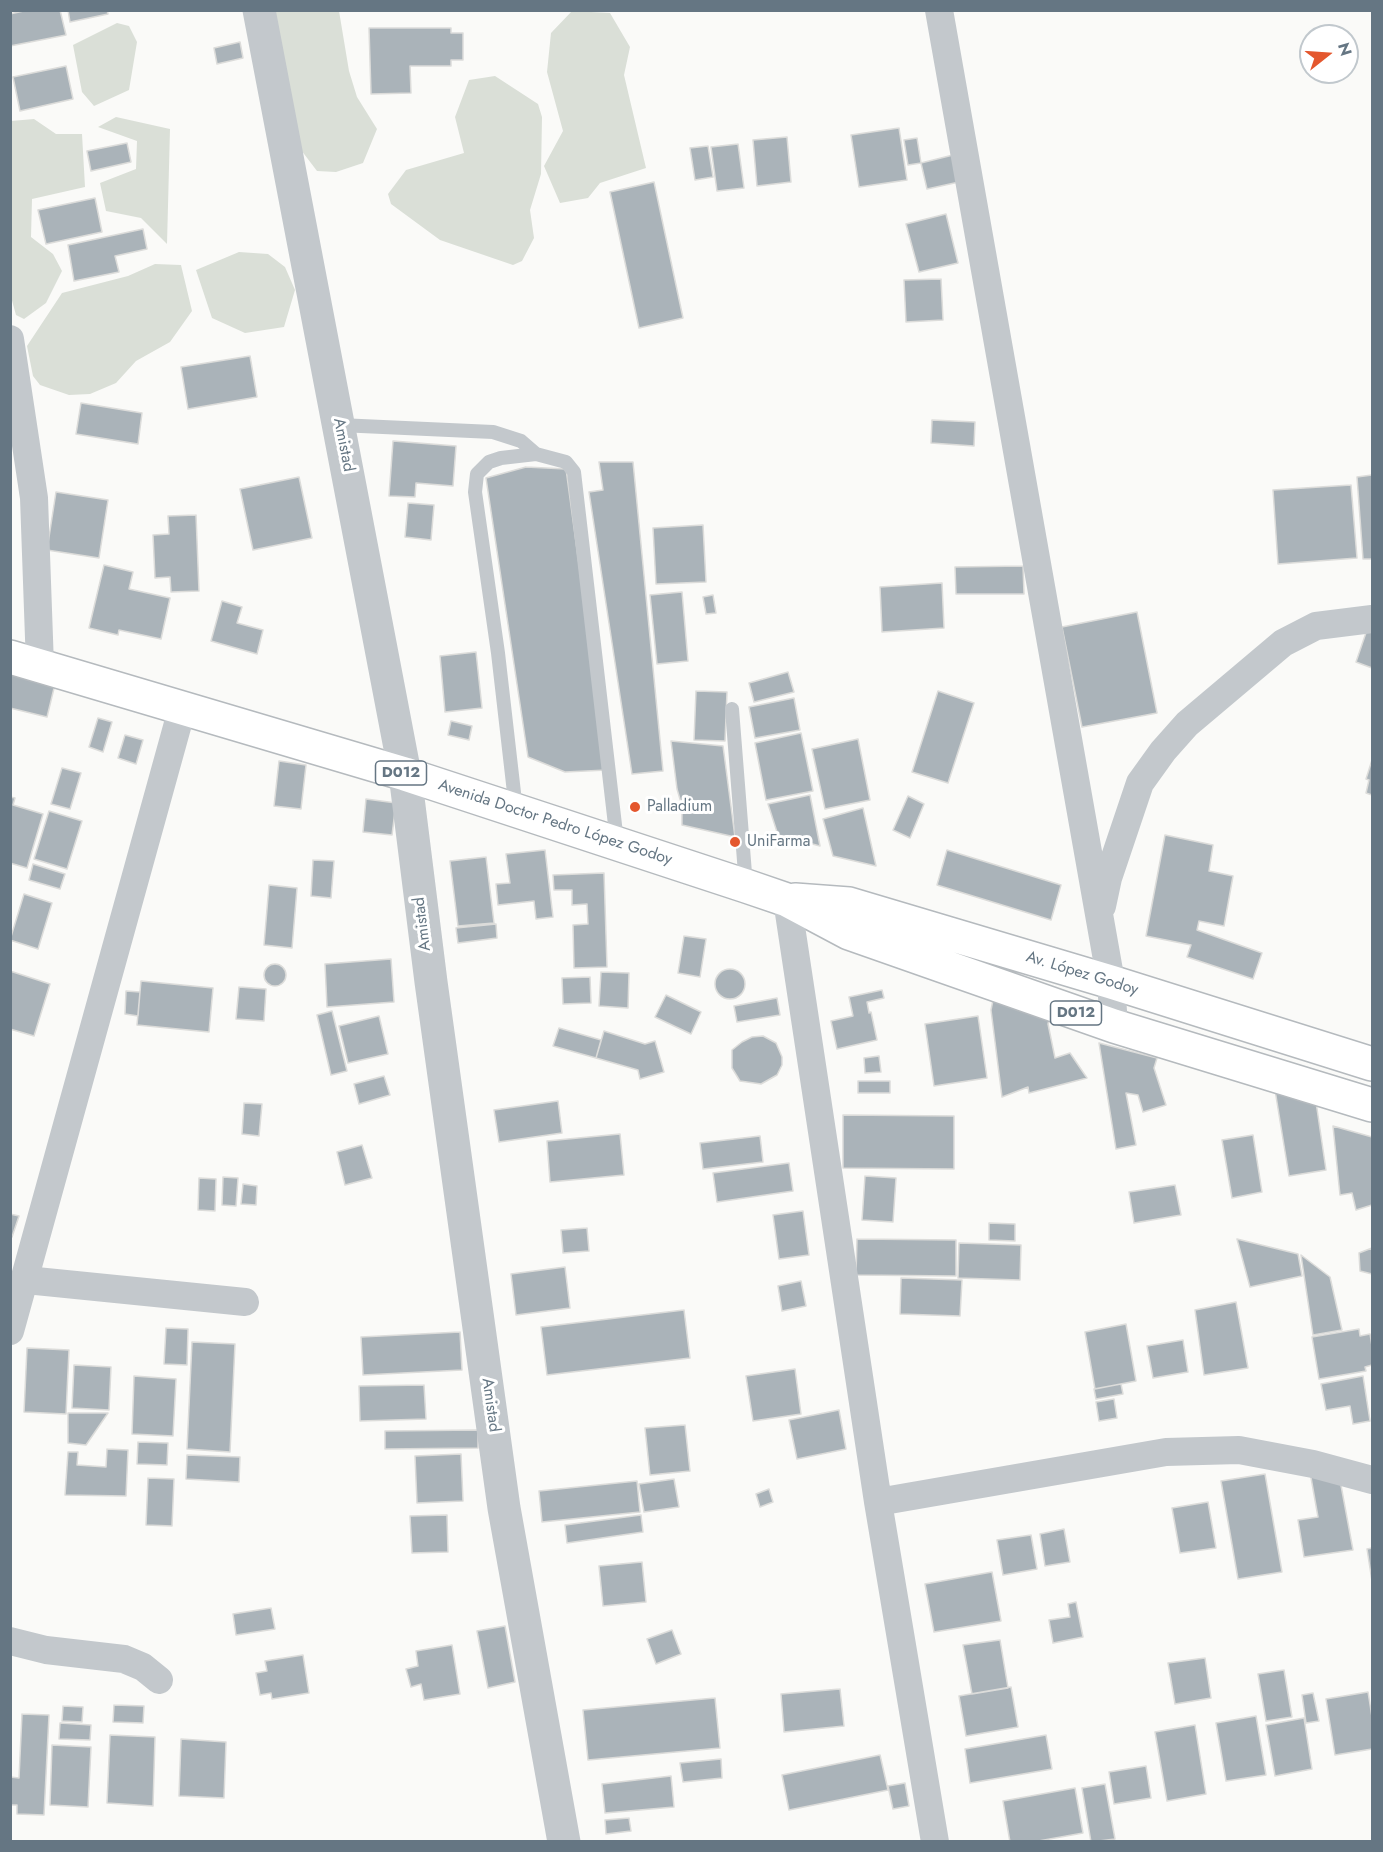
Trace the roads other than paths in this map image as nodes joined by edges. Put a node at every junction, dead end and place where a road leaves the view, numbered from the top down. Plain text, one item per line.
1 (259, 10) edge
2 (939, 10) edge
3 (10, 339) edge
4 (339, 425) junction
5 (536, 454) junction
6 (1372, 619) edge
7 (25, 661) edge
8 (182, 709) junction
9 (732, 709) dead end
10 (405, 774) junction
11 (516, 811) junction
12 (617, 844) junction
13 (746, 886) junction
14 (787, 900) junction
15 (1100, 917) junction
16 (1111, 982) junction
17 (1113, 1026) junction
18 (1372, 1064) edge
19 (1372, 1105) edge
20 (26, 1280) junction
21 (245, 1302) dead end
22 (10, 1331) edge
23 (1372, 1480) edge
24 (878, 1502) junction
25 (10, 1641) edge
26 (159, 1680) dead end
27 (564, 1842) edge
28 (935, 1842) edge

1 - 4 street, Amistad
2 - 15 street
3 - 7 street
4 - 5 lane
4 - 10 street, Amistad
5 - 11 lane
5 - 12 lane
6 - 15 street
7 - 8 main road, Avenida Doctor Pedro López Godoy / D012
8 - 10 main road, Avenida Doctor Pedro López Godoy / D012
8 - 20 street
9 - 13 lane
10 - 11 main road, Avenida Doctor Pedro López Godoy / D012
10 - 27 street, Amistad
11 - 12 main road, Avenida Doctor Pedro López Godoy / D012
12 - 13 main road, Avenida Doctor Pedro López Godoy / D012
13 - 14 main road, Avenida Doctor Pedro López Godoy / D012
14 - 16 main road, Av. López Godoy / D012
14 - 17 main road, D012
14 - 24 street
15 - 16 street
16 - 17 street
16 - 18 main road, Av. López Godoy / D012
17 - 19 main road, D012
20 - 21 street
20 - 22 street
23 - 24 street
24 - 28 street
25 - 26 street

